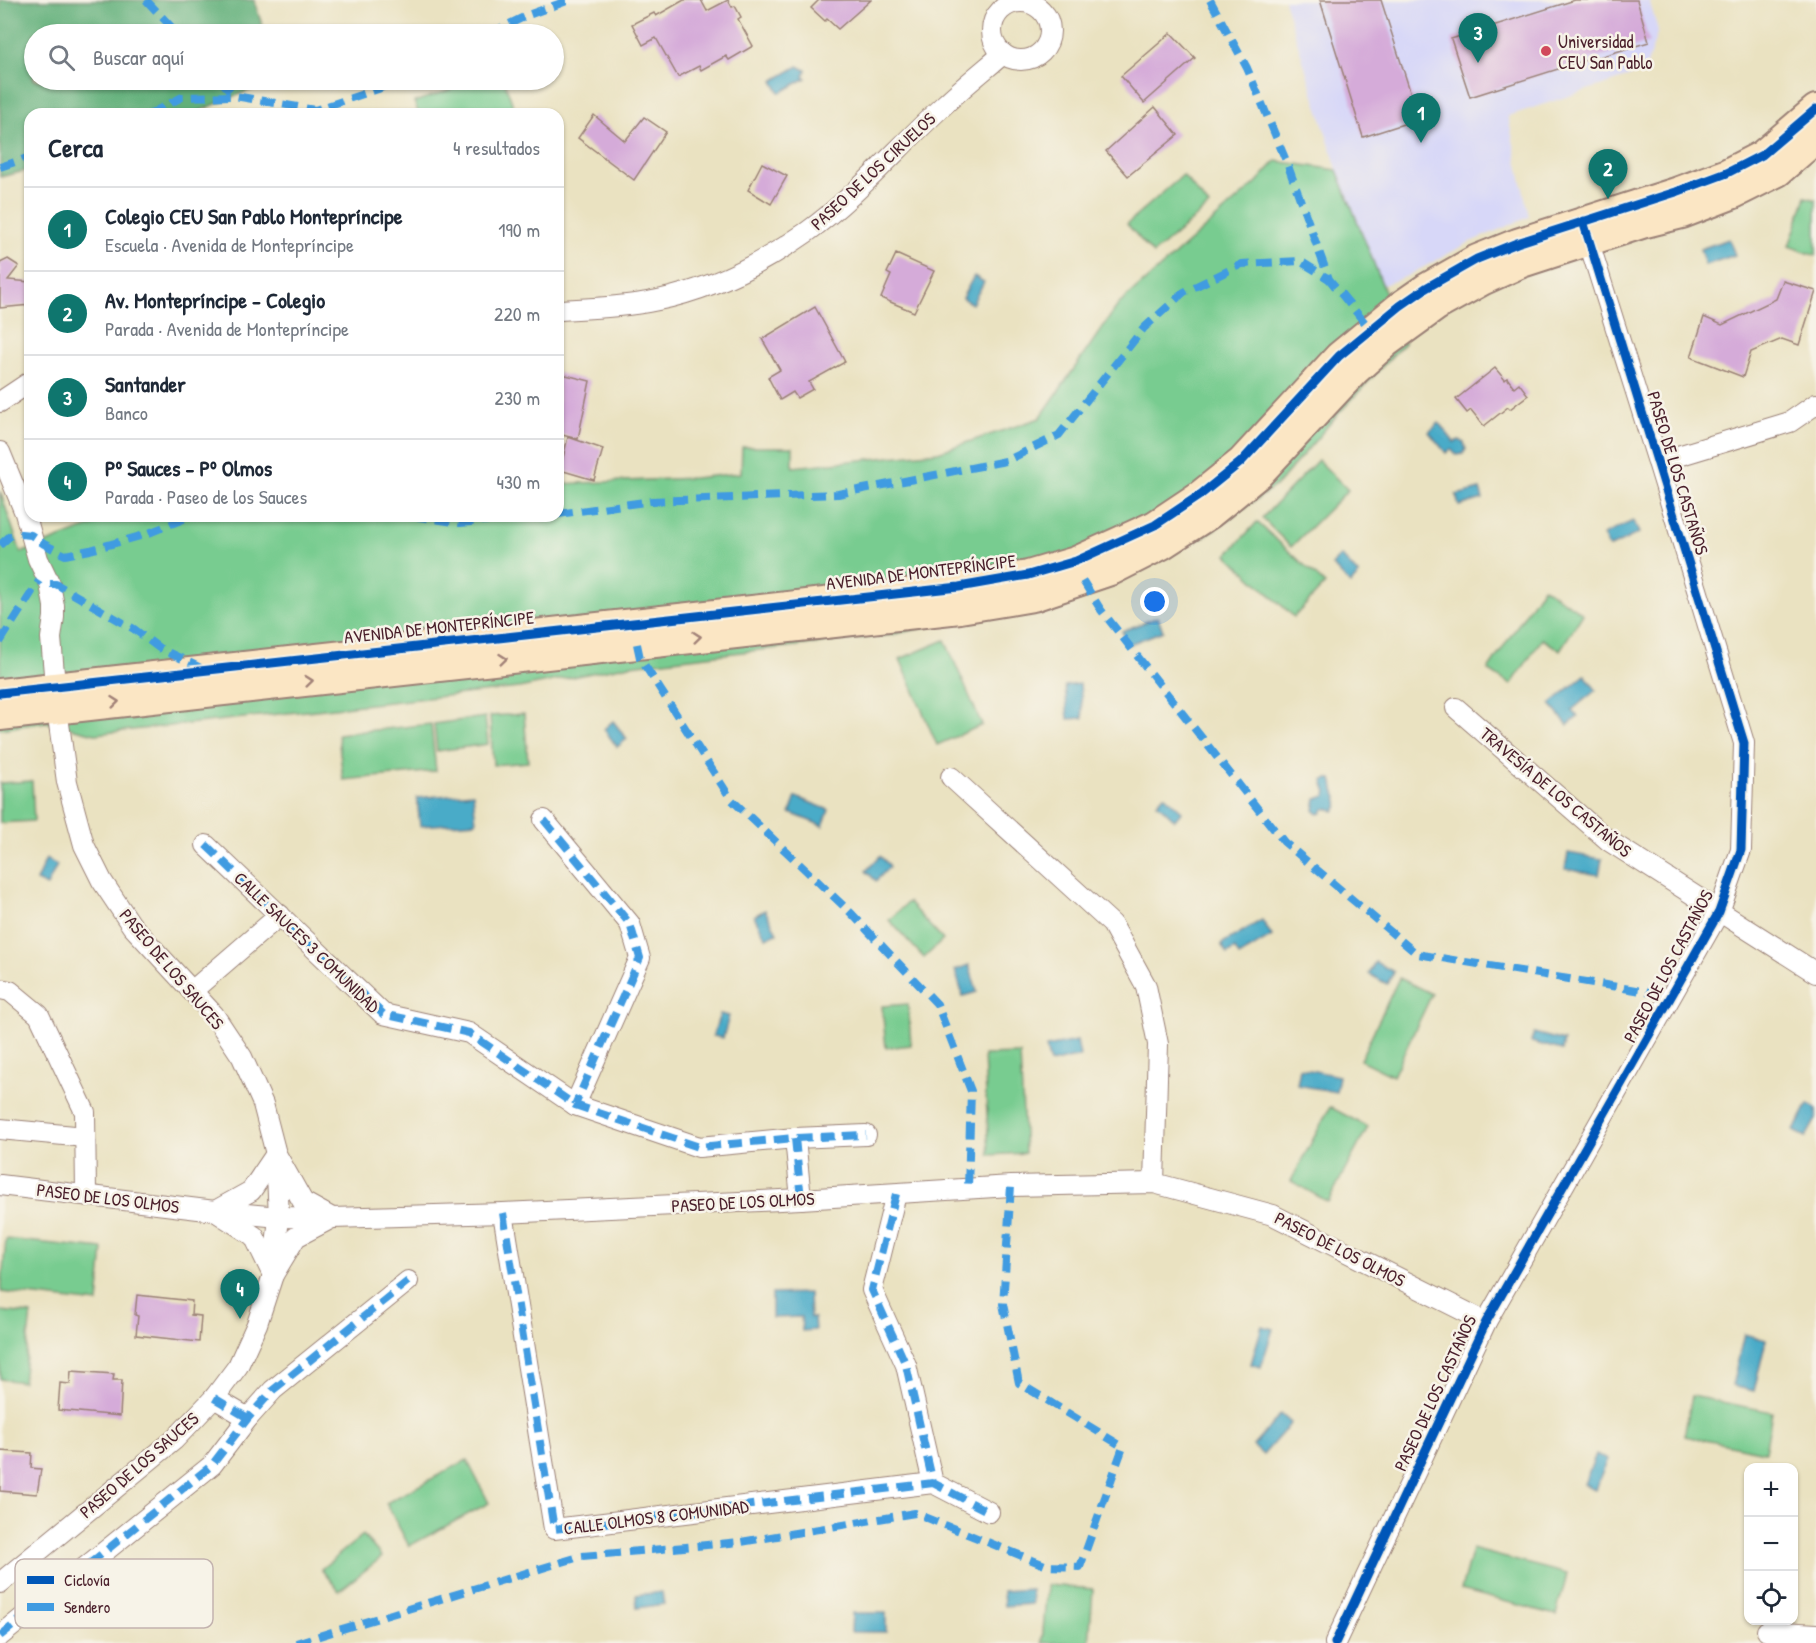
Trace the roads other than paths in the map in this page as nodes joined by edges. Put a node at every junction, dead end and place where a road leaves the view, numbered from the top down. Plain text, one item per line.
1 (1003, 54) dead end
2 (1816, 109) edge
3 (1816, 139) edge
4 (1586, 232) junction
5 (564, 310) edge
6 (24, 386) edge
7 (0, 402) edge
8 (1816, 404) edge
9 (0, 452) edge
10 (1658, 462) junction
11 (24, 511) edge
12 (28, 522) edge
13 (0, 693) edge
14 (56, 698) junction
15 (1456, 708) dead end
16 (0, 716) edge
17 (951, 777) dead end
18 (544, 820) dead end
19 (206, 845) dead end
20 (1719, 912) junction
21 (280, 915) junction
22 (1816, 973) edge
23 (0, 989) edge
24 (192, 991) junction
25 (575, 1105) junction
26 (0, 1129) edge
27 (866, 1135) dead end
28 (85, 1137) junction
29 (795, 1138) junction
30 (276, 1154) junction
31 (1154, 1183) junction
32 (0, 1185) edge
33 (86, 1194) junction
34 (896, 1194) junction
35 (801, 1199) junction
36 (215, 1212) junction
37 (503, 1213) junction
38 (279, 1217) junction
39 (332, 1218) junction
40 (273, 1275) junction
41 (408, 1281) dead end
42 (1486, 1323) junction
43 (214, 1398) junction
44 (248, 1418) junction
45 (933, 1483) junction
46 (989, 1512) dead end
47 (29, 1559) edge
48 (95, 1559) edge
49 (15, 1571) edge
50 (0, 1583) edge
51 (15, 1624) edge
52 (1767, 1630) dead end
53 (1816, 1634) edge
54 (0, 1636) edge
55 (1335, 1643) edge

1 - 5 street, PASEO DE LOS CIRUELOS
2 - 4 street
3 - 4 street
4 - 10 street, PASEO DE LOS CASTAÑOS
4 - 14 street
6 - 7 street
8 - 10 street
9 - 11 street, PASEO DE LOS SAUCES
10 - 20 street, PASEO DE LOS CASTAÑOS
12 - 14 street, PASEO DE LOS SAUCES
13 - 14 street
14 - 16 street
14 - 24 street, PASEO DE LOS SAUCES
15 - 20 street, TRAVESÍA DE LOS CASTAÑOS
17 - 31 street
18 - 25 street
19 - 21 street, CALLE SAUCES 3 COMUNIDAD
20 - 22 street, TRAVESÍA DE LOS CASTAÑOS
20 - 42 street, PASEO DE LOS CASTAÑOS
21 - 24 street
21 - 25 street, CALLE SAUCES 3 COMUNIDAD
23 - 28 street
24 - 30 street, PASEO DE LOS SAUCES
25 - 29 street, CALLE SAUCES 3 COMUNIDAD
26 - 28 street
27 - 29 street, CALLE SAUCES 3 COMUNIDAD
28 - 33 street
29 - 35 street
30 - 36 street
30 - 38 street, PASEO DE LOS SAUCES
30 - 39 street
31 - 34 street, PASEO DE LOS OLMOS
31 - 42 street, PASEO DE LOS OLMOS
32 - 33 street, PASEO DE LOS OLMOS
33 - 36 street, PASEO DE LOS OLMOS
34 - 35 street, PASEO DE LOS OLMOS
34 - 45 street
35 - 37 street, PASEO DE LOS OLMOS
36 - 38 street, PASEO DE LOS OLMOS
36 - 40 street, PASEO DE LOS OLMOS
37 - 39 street, PASEO DE LOS OLMOS
37 - 45 street, CALLE OLMOS 8 COMUNIDAD
38 - 39 street, PASEO DE LOS OLMOS
38 - 40 street, PASEO DE LOS SAUCES
39 - 40 street, PASEO DE LOS OLMOS
40 - 43 street, PASEO DE LOS SAUCES
41 - 44 street
42 - 55 street, PASEO DE LOS CASTAÑOS
43 - 44 street
43 - 47 street, PASEO DE LOS SAUCES
44 - 48 street
45 - 46 street
49 - 50 street, PASEO DE LOS SAUCES
51 - 54 street
52 - 53 street

